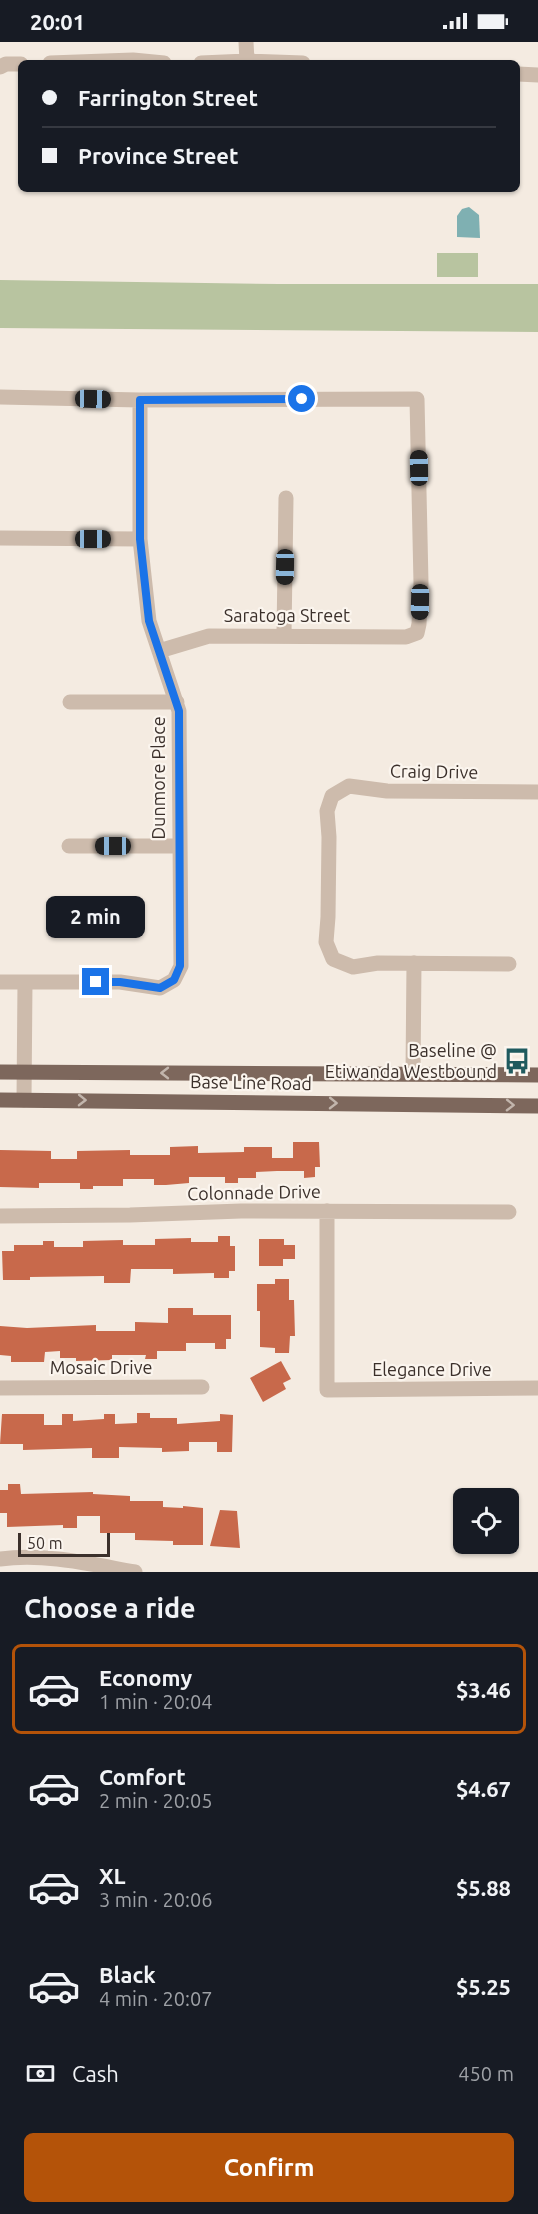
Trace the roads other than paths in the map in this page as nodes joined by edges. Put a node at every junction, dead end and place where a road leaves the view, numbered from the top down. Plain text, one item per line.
1 (246, 42) edge
2 (247, 60) edge
3 (18, 64) edge
4 (0, 67) edge
5 (520, 75) edge
6 (538, 75) edge
7 (0, 397) edge
8 (140, 400) junction
9 (286, 498) dead end
10 (0, 538) edge
11 (140, 539) junction
12 (284, 635) junction
13 (159, 651) junction
14 (70, 702) dead end
15 (177, 702) junction
16 (538, 792) edge
17 (69, 846) dead end
18 (179, 846) junction
19 (414, 963) junction
20 (508, 964) dead end
21 (0, 982) edge
22 (25, 982) junction
23 (0, 1072) edge
24 (25, 1073) junction
25 (412, 1073) junction
26 (538, 1075) edge
27 (0, 1100) edge
28 (24, 1100) junction
29 (538, 1106) edge
30 (327, 1211) junction
31 (508, 1212) dead end
32 (0, 1216) edge
33 (202, 1387) dead end
34 (0, 1388) edge
35 (538, 1388) edge
36 (0, 1559) edge
37 (135, 1572) edge

1 - 2 street
3 - 4 street
5 - 6 street
7 - 8 street
8 - 11 street, Dunmore Place
8 - 12 street, Saratoga Street
9 - 12 street
10 - 11 street
11 - 13 street, Dunmore Place
12 - 13 street, Saratoga Street
13 - 15 street, Dunmore Place
14 - 15 street
15 - 18 street, Dunmore Place
16 - 19 street, Craig Drive
17 - 18 street
18 - 22 street, Dunmore Place
19 - 20 street
19 - 25 street
21 - 22 street
22 - 24 street
23 - 24 main road, Base Line Road
25 -> 24 main road, Base Line Road
24 - 28 street
25 - 26 main road, Base Line Road
27 - 28 main road, Base Line Road
28 -> 29 main road, Base Line Road
30 - 31 street, Colonnade Drive
30 - 32 street, Colonnade Drive
30 - 35 street, Elegance Drive
33 - 34 street, Mosaic Drive
36 - 37 street

